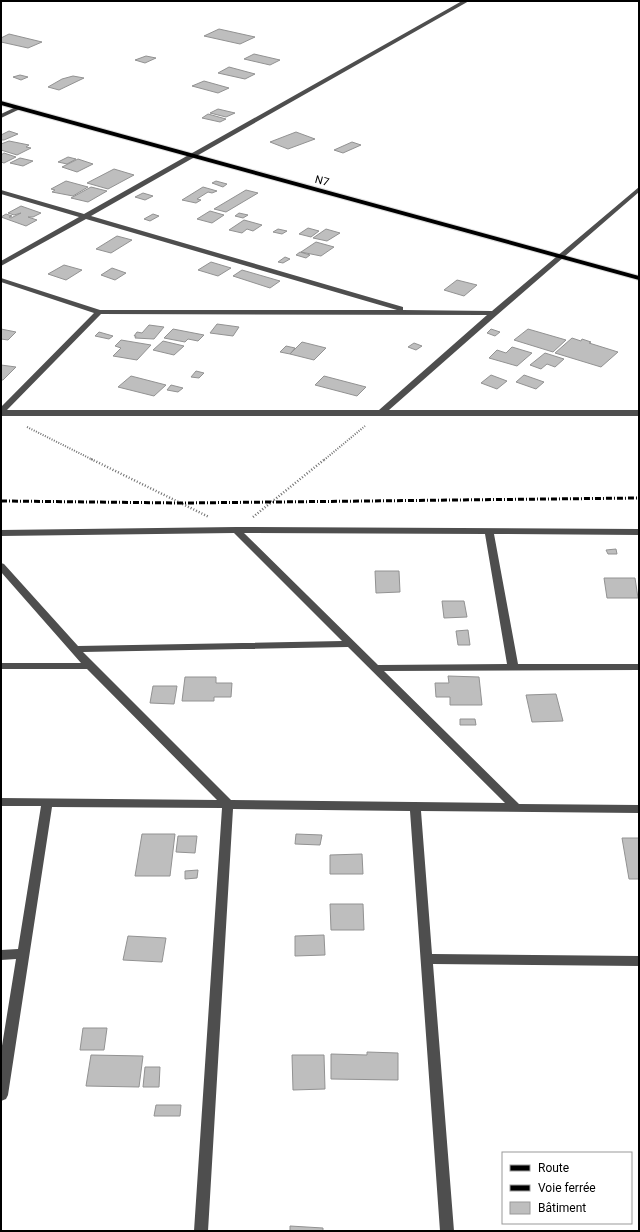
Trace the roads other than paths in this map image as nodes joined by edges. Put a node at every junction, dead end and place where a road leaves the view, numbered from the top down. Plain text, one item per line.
1 (466, 1) edge
2 (1, 103) edge
3 (18, 108) junction
4 (1, 116) edge
5 (191, 156) junction
6 (639, 188) edge
7 (1, 192) edge
8 (85, 216) junction
9 (560, 256) junction
10 (1, 264) edge
11 (639, 278) edge
12 (1, 280) edge
13 (100, 312) junction
14 (412, 312) junction
15 (494, 313) junction
16 (1, 413) edge
17 (381, 413) junction
18 (639, 413) edge
19 (236, 530) junction
20 (489, 531) junction
21 (639, 532) edge
22 (1, 533) edge
23 (1, 566) edge
24 (350, 644) junction
25 (77, 650) junction
26 (1, 666) edge
27 (90, 666) junction
28 (513, 666) junction
29 (639, 667) edge
30 (374, 668) junction
31 (1, 802) edge
32 (47, 802) junction
33 (228, 804) junction
34 (415, 806) junction
35 (516, 808) junction
36 (639, 809) edge
37 (1, 954) edge
38 (23, 954) junction
39 (426, 959) junction
40 (639, 961) edge
41 (1, 1095) edge
42 (201, 1231) edge
43 (447, 1231) edge

1 - 5 street
2 - 3 main road, N7
3 - 4 street
3 - 5 main road, N7
5 - 8 street
5 - 9 main road, N7
6 - 9 street
7 - 8 street
8 - 10 street
8 - 14 street
9 - 11 main road, N7
9 - 15 street
12 - 13 street
13 - 14 street
13 - 16 street
14 - 15 street
15 - 17 street
16 - 17 street
17 - 18 street
19 - 20 street
19 - 22 street
19 - 24 street
20 - 21 street
20 - 28 street
23 - 25 street
24 - 25 street
24 - 30 street
25 - 27 street
26 - 27 street
27 - 33 street
28 - 29 street
28 - 30 street
30 - 35 street
31 - 32 street
32 - 33 street
32 - 38 street
33 - 34 street
33 - 42 street
34 - 35 street
34 - 39 street
35 - 36 street
37 - 38 street
38 - 41 street
39 - 40 street
39 - 43 street

